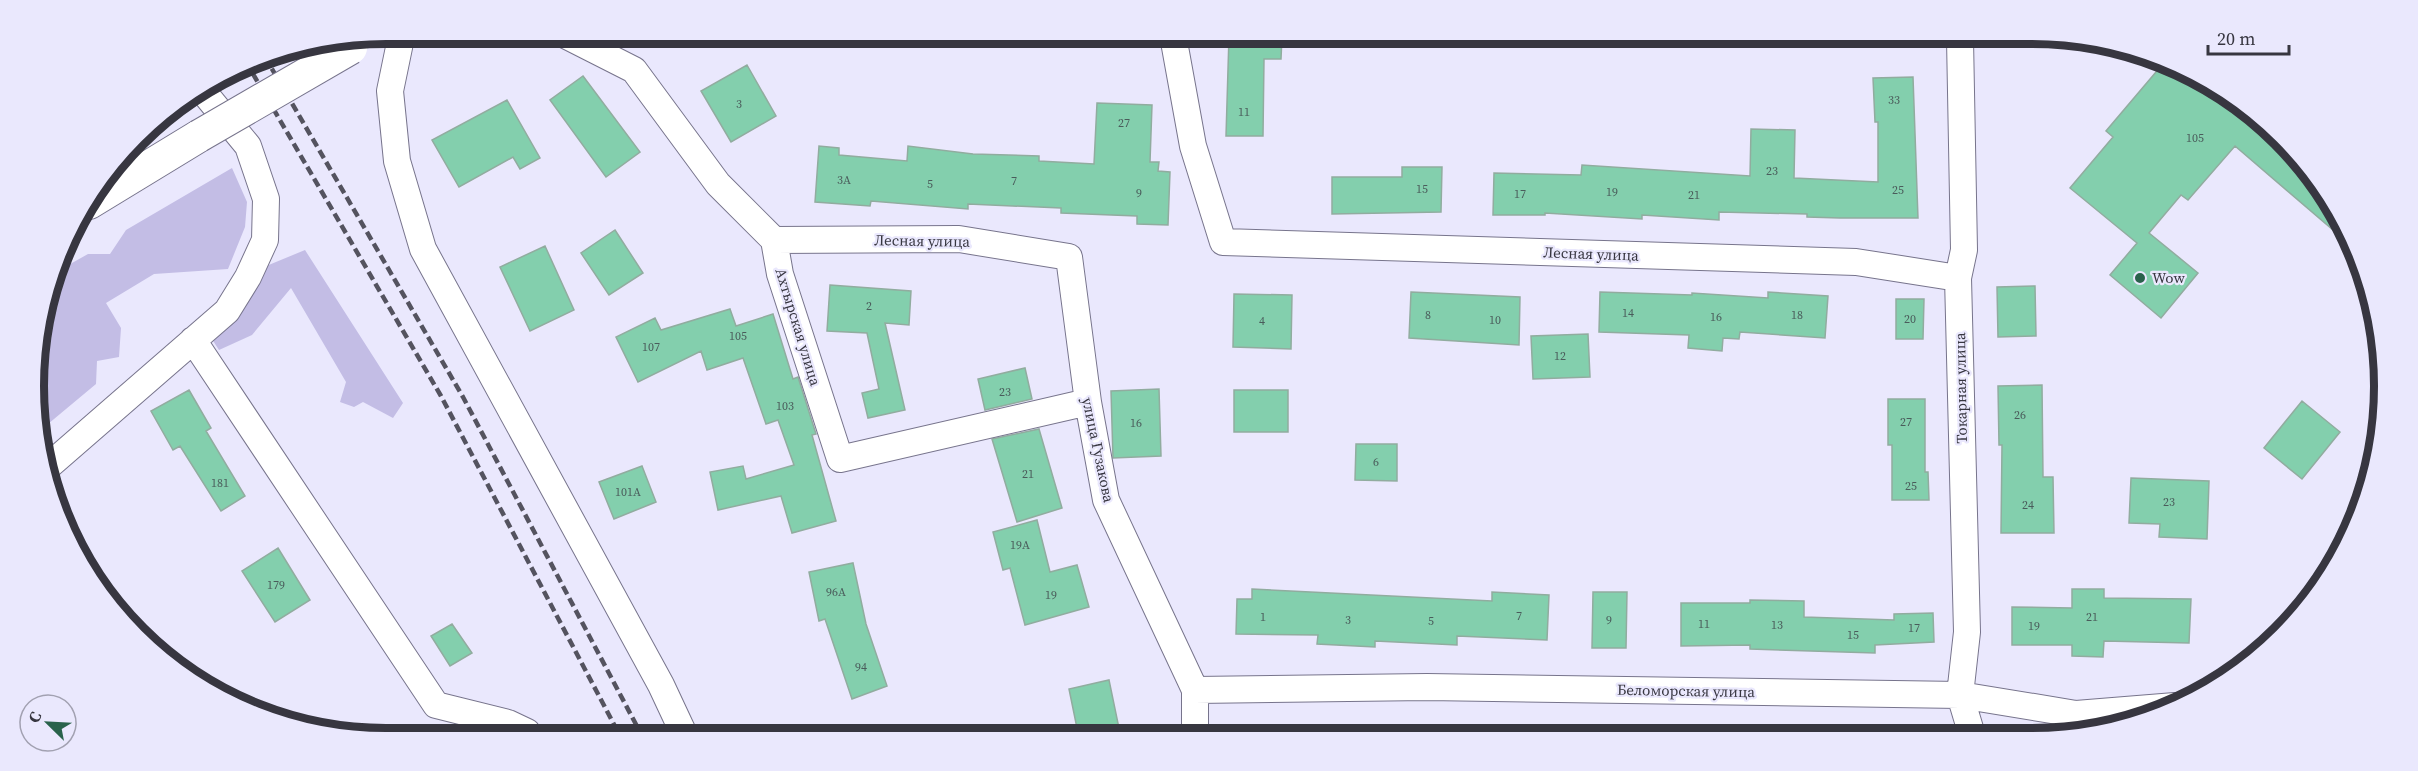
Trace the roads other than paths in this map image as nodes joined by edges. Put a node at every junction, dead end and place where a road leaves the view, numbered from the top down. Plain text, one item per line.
1 (400, 44) edge
2 (583, 44) edge
3 (1174, 44) edge
4 (1960, 44) edge
5 (353, 45) edge
6 (206, 94) edge
7 (100, 196) edge
8 (774, 240) junction
9 (1068, 257) joint
10 (1958, 278) junction
11 (193, 340) junction
12 (1088, 402) junction
13 (53, 463) edge
14 (1195, 690) junction
15 (1960, 695) junction
16 (2143, 709) edge
17 (519, 728) edge
18 (681, 728) edge
19 (1195, 728) edge
20 (1970, 728) edge

1 - 18 street
2 - 8 street
3 - 10 street, Лесная улица
4 - 10 street, Токарная улица
5 - 7 street, bridge
6 - 11 street
8 - 9 street, Лесная улица
8 - 12 street, Ахтырская улица
9 - 12 street, улица Гузакова
10 - 15 street, Токарная улица
11 - 13 street
11 - 17 street
12 - 14 street, улица Гузакова
14 - 15 street, Беломорская улица
14 - 19 street, улица Гузакова
15 - 16 street, Беломорская улица
15 - 20 street, Токарная улица

